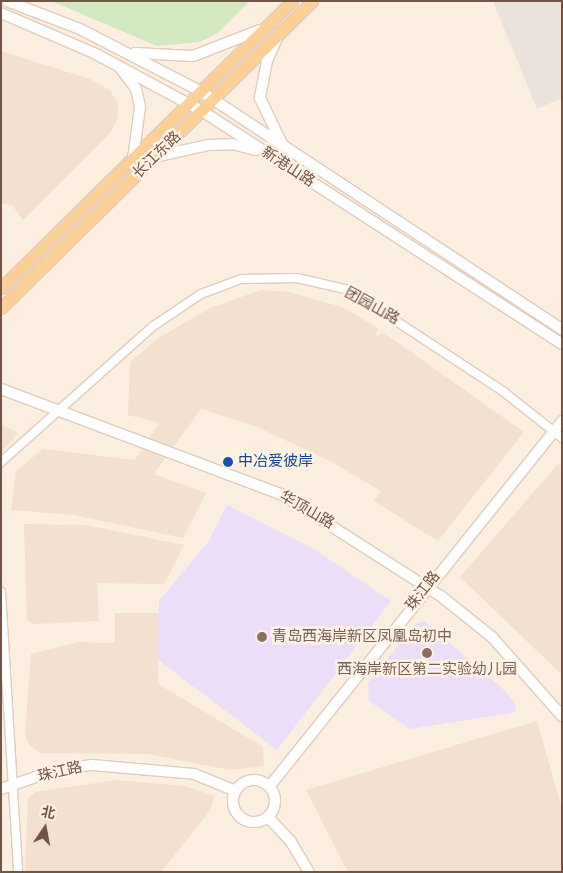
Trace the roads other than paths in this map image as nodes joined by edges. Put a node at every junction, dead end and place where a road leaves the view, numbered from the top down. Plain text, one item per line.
1 (7, 1) edge
2 (292, 1) edge
3 (312, 1) edge
4 (1, 13) edge
5 (266, 28) junction
6 (280, 33) junction
7 (125, 52) junction
8 (119, 67) junction
9 (202, 92) junction
10 (214, 99) junction
11 (190, 104) junction
12 (202, 111) junction
13 (282, 145) junction
14 (268, 154) junction
15 (154, 157) junction
16 (133, 159) junction
17 (1, 288) edge
18 (1, 308) edge
19 (562, 329) edge
20 (562, 344) edge
21 (1, 389) edge
22 (53, 412) junction
23 (562, 422) edge
24 (558, 435) edge
25 (1, 462) edge
26 (426, 588) junction
27 (1, 592) edge
28 (562, 716) edge
29 (15, 784) junction
30 (269, 787) junction
31 (1, 788) edge
32 (236, 791) junction
33 (268, 817) junction
34 (18, 872) edge
35 (309, 872) edge

1 - 7 main road, 新港山路
2 - 5 main road, 长江东路
3 - 6 main road, 长江东路
4 - 8 main road, 新港山路
5 - 7 main road
5 - 9 main road, 长江东路
6 - 10 main road, 长江东路
6 - 13 main road
7 - 9 main road, 新港山路
8 - 11 main road, 新港山路
8 - 16 main road
9 - 10 main road, 新港山路
9 - 11 main road, 长江东路
10 - 12 main road, 长江东路
10 - 13 main road, 新港山路
11 - 12 main road, 新港山路
11 - 16 main road, 长江东路
12 - 14 main road, 新港山路
12 - 15 main road, 长江东路
13 - 19 main road, 新港山路
14 - 15 main road
14 - 20 main road, 新港山路
15 - 18 main road, 长江东路
16 - 17 main road, 长江东路
21 - 22 main road, 华顶山路
22 - 24 street, 团园山路
22 - 25 street, 团园山路
22 - 26 main road, 华顶山路
23 - 24 main road, 珠江路
24 - 26 main road, 珠江路
26 - 28 main road, 华顶山路
26 - 30 main road, 珠江路
27 - 29 street
29 - 31 main road, 珠江路
29 - 32 main road, 珠江路
29 - 34 street
30 - 32 main road
30 - 33 main road
32 - 33 main road
33 - 35 main road

